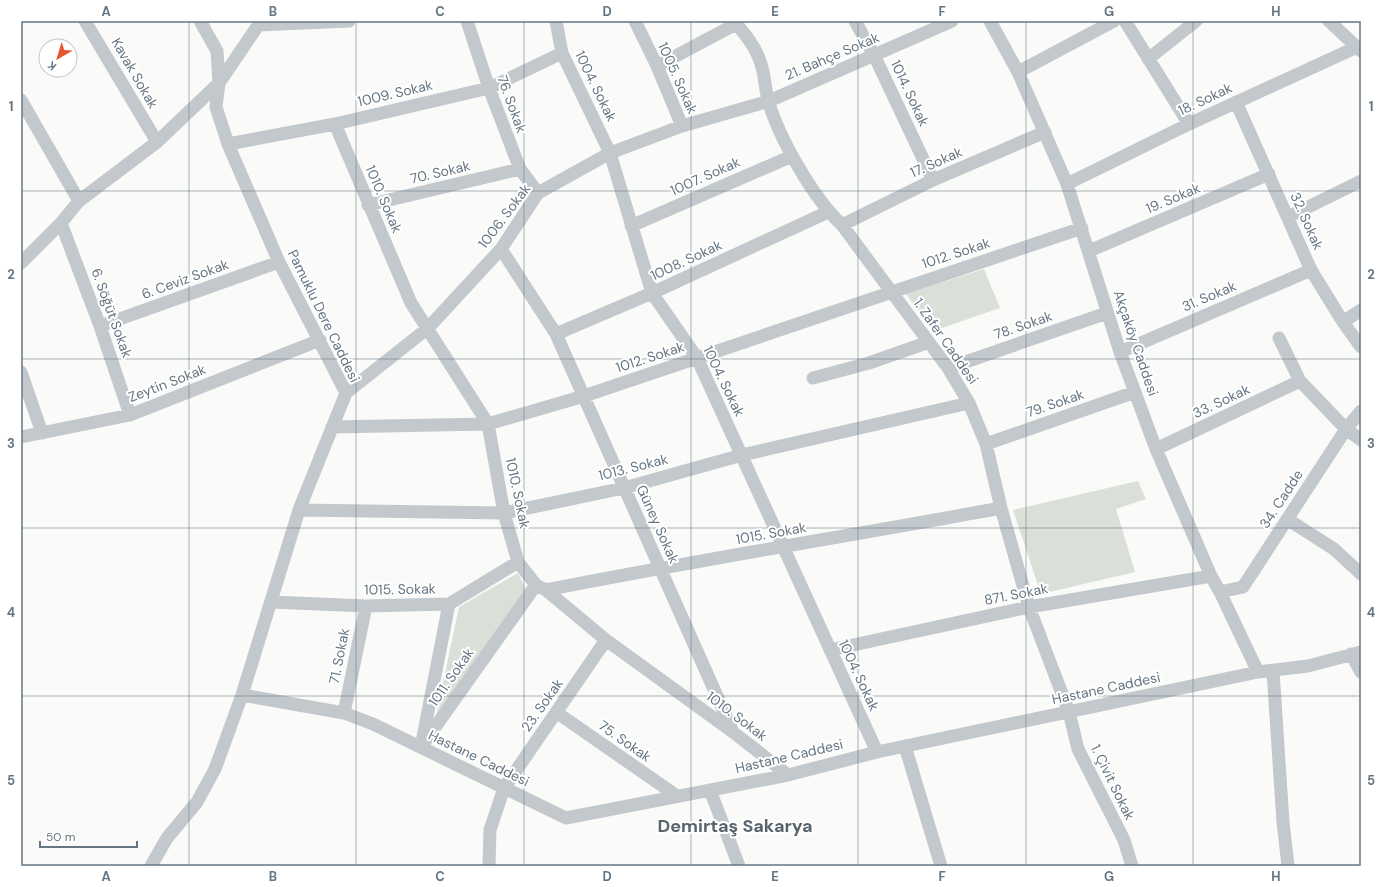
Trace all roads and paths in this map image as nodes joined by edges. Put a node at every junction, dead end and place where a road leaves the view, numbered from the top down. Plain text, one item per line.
1 (86, 21) edge
2 (200, 21) edge
3 (349, 21) edge
4 (467, 21) edge
5 (556, 21) edge
6 (635, 21) edge
7 (855, 21) edge
8 (952, 21) edge
9 (990, 21) edge
10 (1114, 21) edge
11 (1125, 21) edge
12 (1196, 21) edge
13 (1329, 21) edge
14 (735, 22) edge
15 (259, 23) edge
16 (1359, 49) edge
17 (562, 53) junction
18 (874, 55) junction
19 (1148, 59) junction
20 (657, 66) junction
21 (1018, 72) junction
22 (219, 83) junction
23 (489, 88) junction
24 (21, 100) edge
25 (769, 101) junction
26 (1236, 102) junction
27 (335, 124) junction
28 (1189, 124) junction
29 (682, 126) junction
30 (1045, 132) junction
31 (157, 142) junction
32 (228, 144) junction
33 (610, 154) junction
34 (792, 156) junction
35 (520, 169) junction
36 (1268, 174) junction
37 (933, 180) junction
38 (1361, 181) edge
39 (1067, 184) junction
40 (538, 194) junction
41 (79, 201) junction
42 (368, 205) junction
43 (828, 212) junction
44 (1288, 217) junction
45 (61, 223) junction
46 (842, 225) junction
47 (631, 226) junction
48 (1082, 228) junction
49 (501, 249) junction
50 (1089, 251) junction
51 (279, 262) junction
52 (21, 263) edge
53 (1311, 270) junction
54 (892, 291) junction
55 (652, 293) junction
56 (1361, 310) edge
57 (1108, 313) junction
58 (1343, 322) junction
59 (100, 326) junction
60 (428, 328) junction
61 (556, 334) junction
62 (1279, 338) dead end
63 (320, 340) junction
64 (929, 342) junction
65 (1361, 347) edge
66 (1120, 352) junction
67 (697, 358) junction
68 (948, 368) junction
69 (21, 372) edge
70 (813, 378) dead end
71 (1300, 382) junction
72 (346, 392) junction
73 (1135, 392) junction
74 (584, 396) junction
75 (969, 403) junction
76 (1361, 411) edge
77 (130, 415) junction
78 (488, 424) junction
79 (332, 427) junction
80 (1346, 429) junction
81 (42, 433) junction
82 (21, 438) edge
83 (1361, 440) edge
84 (986, 444) junction
85 (1156, 449) junction
86 (742, 455) junction
87 (624, 488) junction
88 (1001, 508) junction
89 (299, 510) junction
90 (504, 513) junction
91 (1287, 519) junction
92 (783, 548) junction
93 (518, 562) junction
94 (660, 567) junction
95 (1361, 574) edge
96 (1211, 576) junction
97 (541, 587) junction
98 (1220, 592) junction
99 (271, 602) junction
100 (449, 604) junction
101 (366, 606) junction
102 (1029, 607) junction
103 (606, 640) junction
104 (830, 650) junction
105 (1356, 653) edge
106 (1273, 671) junction
107 (1258, 672) junction
108 (1361, 672) edge
109 (242, 695) junction
110 (556, 712) junction
111 (1069, 712) junction
112 (344, 713) junction
113 (733, 732) junction
114 (905, 746) junction
115 (421, 747) junction
116 (877, 752) junction
117 (788, 774) junction
118 (504, 788) junction
119 (710, 790) junction
120 (677, 796) junction
121 (151, 866) edge
122 (489, 866) edge
123 (739, 866) edge
124 (941, 866) edge
125 (1132, 866) edge
126 (1288, 866) edge

1 - 31 street, Kavak Sokak
2 - 22 street, Pamuklu Dere Caddesi
3 - 15 street
4 - 23 street, 76. Sokak
5 - 17 street, 1004. Sokak
6 - 20 street, 1005. Sokak
7 - 18 street, 1014. Sokak
8 - 18 street, 21. Bahçe Sokak
9 - 21 street, Akçaköy Caddesi
10 - 21 street
11 - 19 street
12 - 19 street
13 - 16 street
14 - 20 street
14 - 25 street, 1. Zafer Caddesi
15 - 22 street
16 - 26 street, 18. Sokak
17 - 23 street, 1009. Sokak
17 - 33 street, 1004. Sokak
18 - 25 street, 21. Bahçe Sokak
18 - 37 street, 1014. Sokak
19 - 28 street
20 - 29 street, 1005. Sokak
21 - 30 street, Akçaköy Caddesi
22 - 31 street
22 - 32 street, Pamuklu Dere Caddesi
23 - 27 street, 1009. Sokak
23 - 35 street, 76. Sokak
24 - 41 street
25 - 29 street, 1006. Sokak
25 - 34 street, 1. Zafer Caddesi
26 - 28 street, 18. Sokak
26 - 36 street, 32. Sokak
27 - 32 street, 1009. Sokak
27 - 42 street, 1010. Sokak
28 - 39 street, 18. Sokak
29 - 33 street, 1006. Sokak
30 - 37 street, 17. Sokak
30 - 39 street, Akçaköy Caddesi
31 - 41 street
32 - 51 street, Pamuklu Dere Caddesi
33 - 40 street, 1006. Sokak
33 - 47 street, 1004. Sokak
34 - 43 street, 1. Zafer Caddesi
34 - 47 street, 1007. Sokak
35 - 40 street, 76. Sokak
35 - 42 street, 70. Sokak
36 - 44 street, 32. Sokak
36 - 50 street, 19. Sokak
37 - 46 street, 17. Sokak
38 - 44 street
39 - 48 street, Akçaköy Caddesi
40 - 49 street, 1006. Sokak
41 - 45 street
42 - 60 street, 1010. Sokak
43 - 46 street, 1. Zafer Caddesi
43 - 55 street, 1008. Sokak
44 - 53 street, 32. Sokak
45 - 52 street
45 - 59 street, 6. Söğüt Sokak
46 - 54 street, 1. Zafer Caddesi
47 - 55 street, 1004. Sokak
48 - 50 street, Akçaköy Caddesi
48 - 54 street, 1012. Sokak
49 - 60 street, 1006. Sokak
49 - 61 street, Güney Sokak
50 - 57 street, Akçaköy Caddesi
51 - 59 street, 6. Ceviz Sokak
51 - 63 street, Pamuklu Dere Caddesi
53 - 58 street, 32. Sokak
53 - 66 street, 31. Sokak
54 - 64 street, 1. Zafer Caddesi
54 - 67 street, 1012. Sokak
55 - 61 street, 1008. Sokak
55 - 67 street, 1004. Sokak
56 - 58 street
57 - 66 street, Akçaköy Caddesi
57 - 68 street, 78. Sokak
58 - 65 street, 32. Sokak
59 - 77 street, 6. Söğüt Sokak
60 - 72 street, 1006. Sokak
60 - 78 street, 1010. Sokak
61 - 74 street, Güney Sokak
62 - 71 street
63 - 72 street, Pamuklu Dere Caddesi
63 - 77 street, Zeytin Sokak
64 - 68 street, 1. Zafer Caddesi
64 - 70 street
66 - 73 street, Akçaköy Caddesi
67 - 74 street, 1012. Sokak
67 - 86 street, 1004. Sokak
68 - 75 street, 1. Zafer Caddesi
69 - 81 street
71 - 80 street
71 - 85 street, 33. Sokak
72 - 79 street, Pamuklu Dere Caddesi
73 - 84 street, 79. Sokak
73 - 85 street, Akçaköy Caddesi
74 - 78 street, 1012. Sokak
74 - 87 street, Güney Sokak
75 - 84 street, 1. Zafer Caddesi
75 - 86 street, 1013. Sokak
76 - 80 street, 34. Cadde
77 - 81 street, Zeytin Sokak
78 - 79 street, 1012. Sokak
78 - 90 street, 1010. Sokak
79 - 89 street, Pamuklu Dere Caddesi
80 - 83 street
80 - 91 street, 34. Cadde
81 - 82 street, Zeytin Sokak
84 - 88 street, 1. Zafer Caddesi
85 - 96 street, Akçaköy Caddesi
86 - 87 street, 1013. Sokak
86 - 92 street, 1004. Sokak
87 - 90 street, 1013. Sokak
87 - 94 street, Güney Sokak
88 - 92 street, 1015. Sokak
88 - 102 street, 1. Zafer Caddesi
89 - 90 street, 1013. Sokak
89 - 99 street, Pamuklu Dere Caddesi
90 - 93 street, 1010. Sokak
91 - 95 street
91 - 98 street, 34. Cadde
92 - 94 street, 1015. Sokak
92 - 104 street, 1004. Sokak
93 - 97 street, 1010. Sokak
93 - 100 street, 1015. Sokak
94 - 97 street, 1015. Sokak
94 - 113 street, Güney Sokak
96 - 98 street, Akçaköy Caddesi
96 - 102 street, 871. Sokak
97 - 103 street, 1010. Sokak
97 - 115 street, 1011. Sokak
98 - 107 street, Akçaköy Caddesi
99 - 101 street, 1015. Sokak
99 - 109 street, Pamuklu Dere Caddesi
100 - 101 street, 1015. Sokak
100 - 115 street, 1011. Sokak
101 - 112 street, 71. Sokak
102 - 104 street, 871. Sokak
102 - 111 street, 1. Zafer Caddesi
103 - 110 street, 23. Sokak
103 - 113 street, 1010. Sokak
104 - 116 street, 1004. Sokak
105 - 106 street, Hastane Caddesi
105 - 108 street
106 - 107 street, Hastane Caddesi
106 - 126 street
107 - 111 street, Hastane Caddesi
109 - 112 street, Hastane Caddesi
109 - 121 street, Pamuklu Dere Caddesi
110 - 118 street, 23. Sokak
110 - 120 street, 75. Sokak
111 - 114 street, Hastane Caddesi
111 - 125 street, 1. Çivit Sokak
112 - 115 street, Hastane Caddesi
113 - 117 street, 1010. Sokak
114 - 116 street, Hastane Caddesi
114 - 124 street
115 - 118 street, Hastane Caddesi
116 - 117 street, Hastane Caddesi
117 - 119 street, Hastane Caddesi
118 - 120 street, Hastane Caddesi
118 - 122 street, 23. Sokak
119 - 120 street, Hastane Caddesi
119 - 123 street

